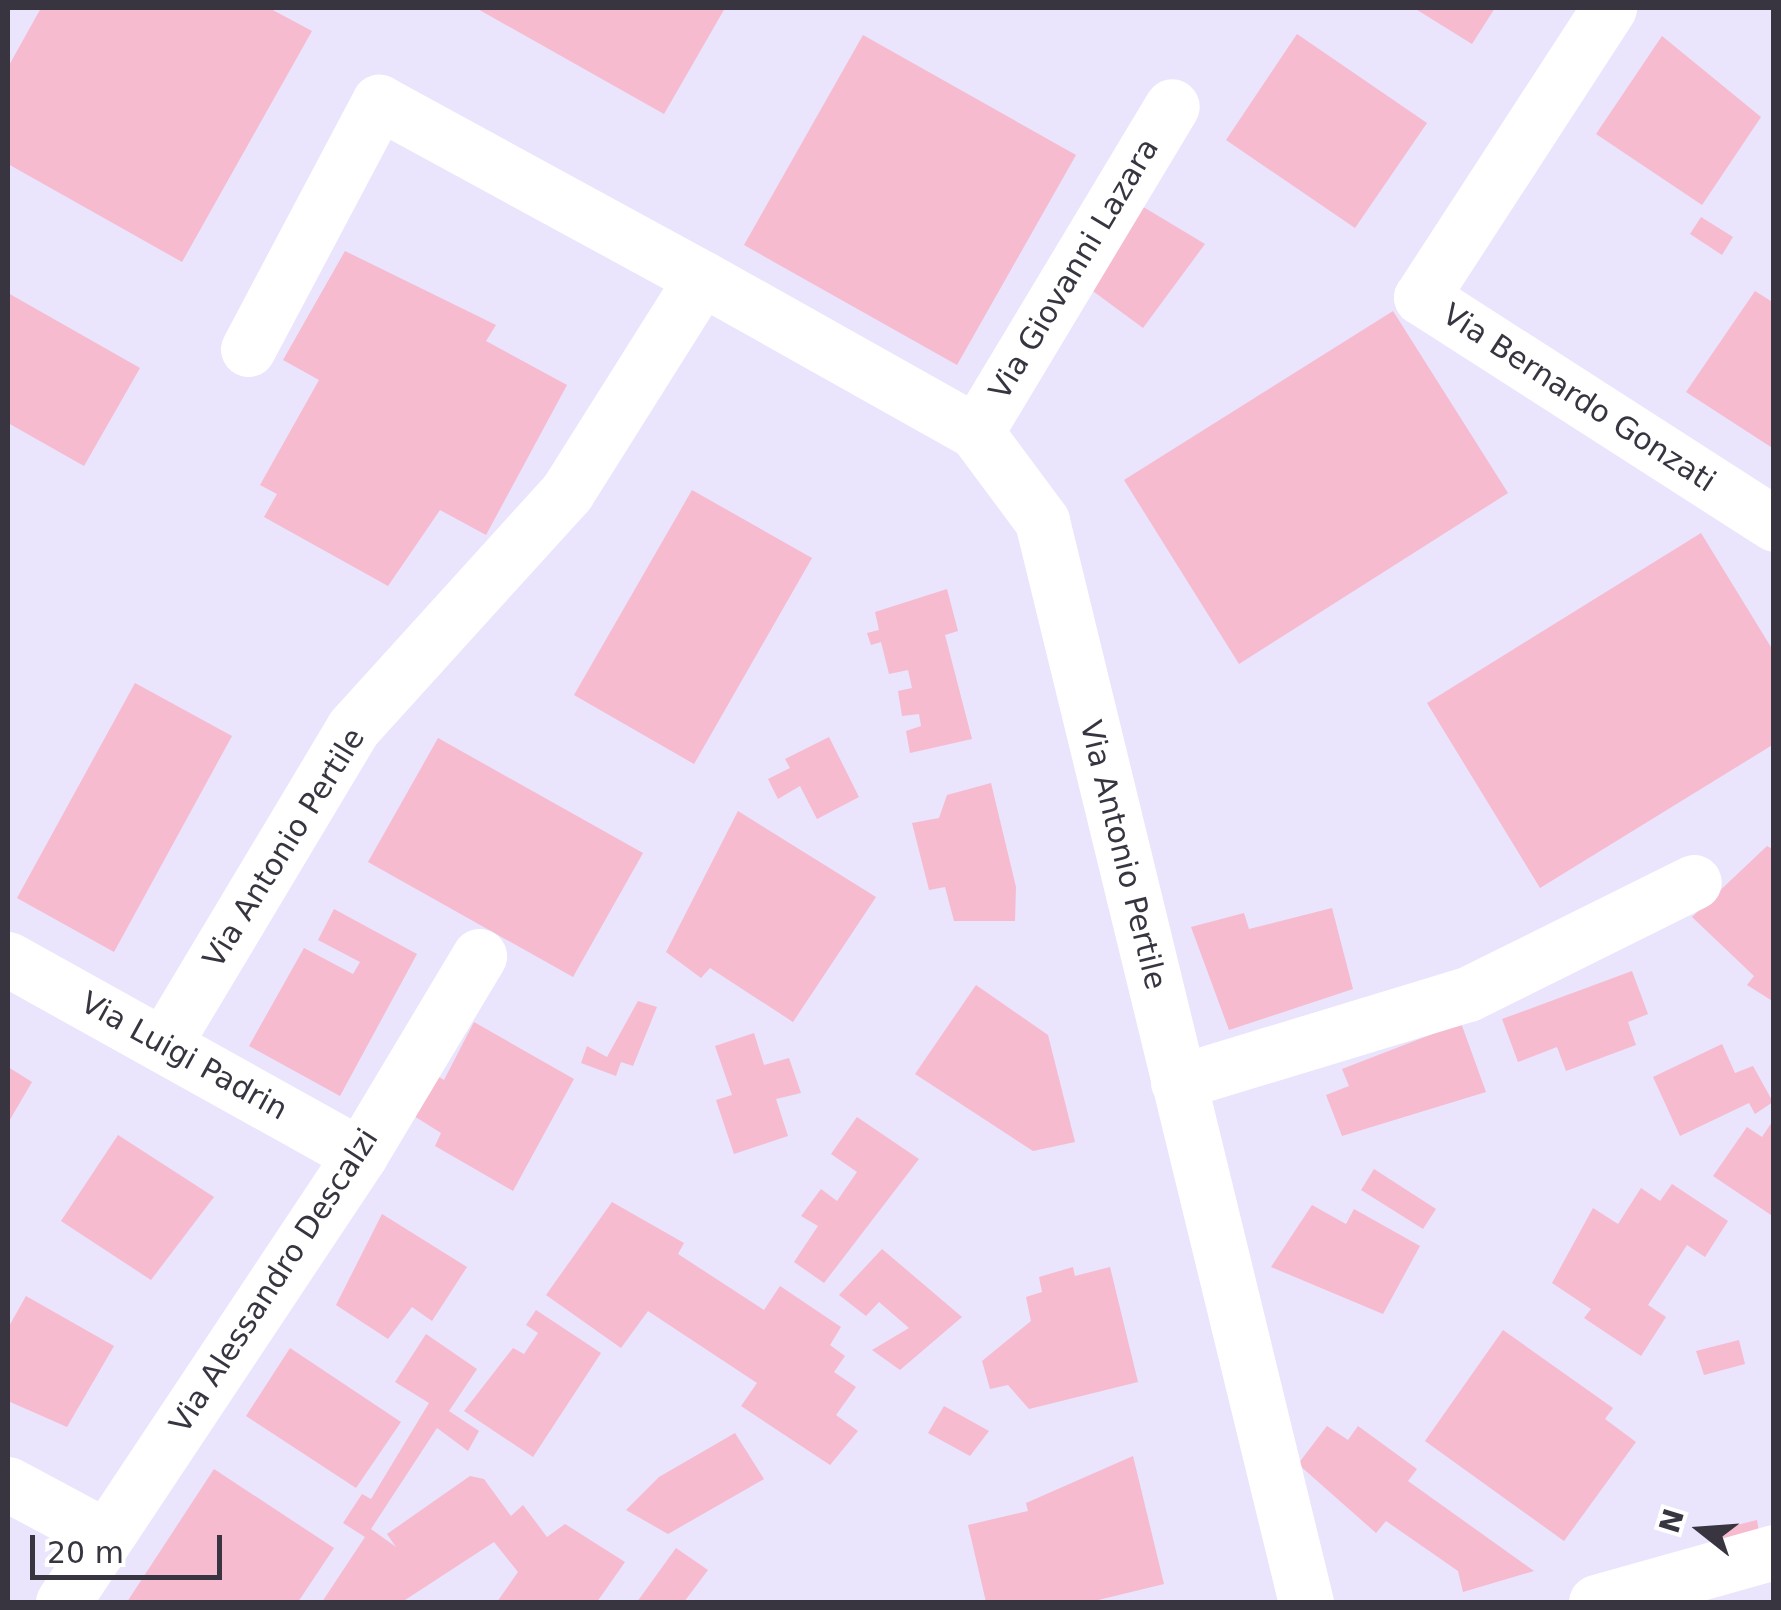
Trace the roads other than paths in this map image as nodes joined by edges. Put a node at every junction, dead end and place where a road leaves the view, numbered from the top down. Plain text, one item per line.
1 (1609, 8) edge
2 (1172, 106) dead end
3 (702, 278) junction
4 (248, 349) dead end
5 (976, 432) junction
6 (1774, 524) edge
7 (1694, 882) dead end
8 (478, 956) dead end
9 (8, 959) edge
10 (164, 1044) junction
11 (1178, 1082) junction
12 (360, 1155) junction
13 (8, 1484) edge
14 (105, 1536) junction
15 (1774, 1552) edge
16 (1675, 1593) edge
17 (63, 1602) edge
18 (1306, 1602) edge
19 (1596, 1602) edge

1 - 6 street, Via Bernardo Gonzati
2 - 5 street, Via Giovanni Lazara
3 - 4 street, Via Antonio Pertile
3 - 5 street, Via Antonio Pertile
3 - 10 street, Via Antonio Pertile
5 - 11 street, Via Antonio Pertile
7 - 11 street
8 - 12 street, Via Alessandro Descalzi
9 - 10 street, Via Luigi Padrin
10 - 12 street, Via Luigi Padrin
11 - 18 street, Via Antonio Pertile
12 - 14 street, Via Alessandro Descalzi
13 - 14 street
14 - 17 street, Via Alessandro Descalzi
15 - 16 street
16 - 19 street

